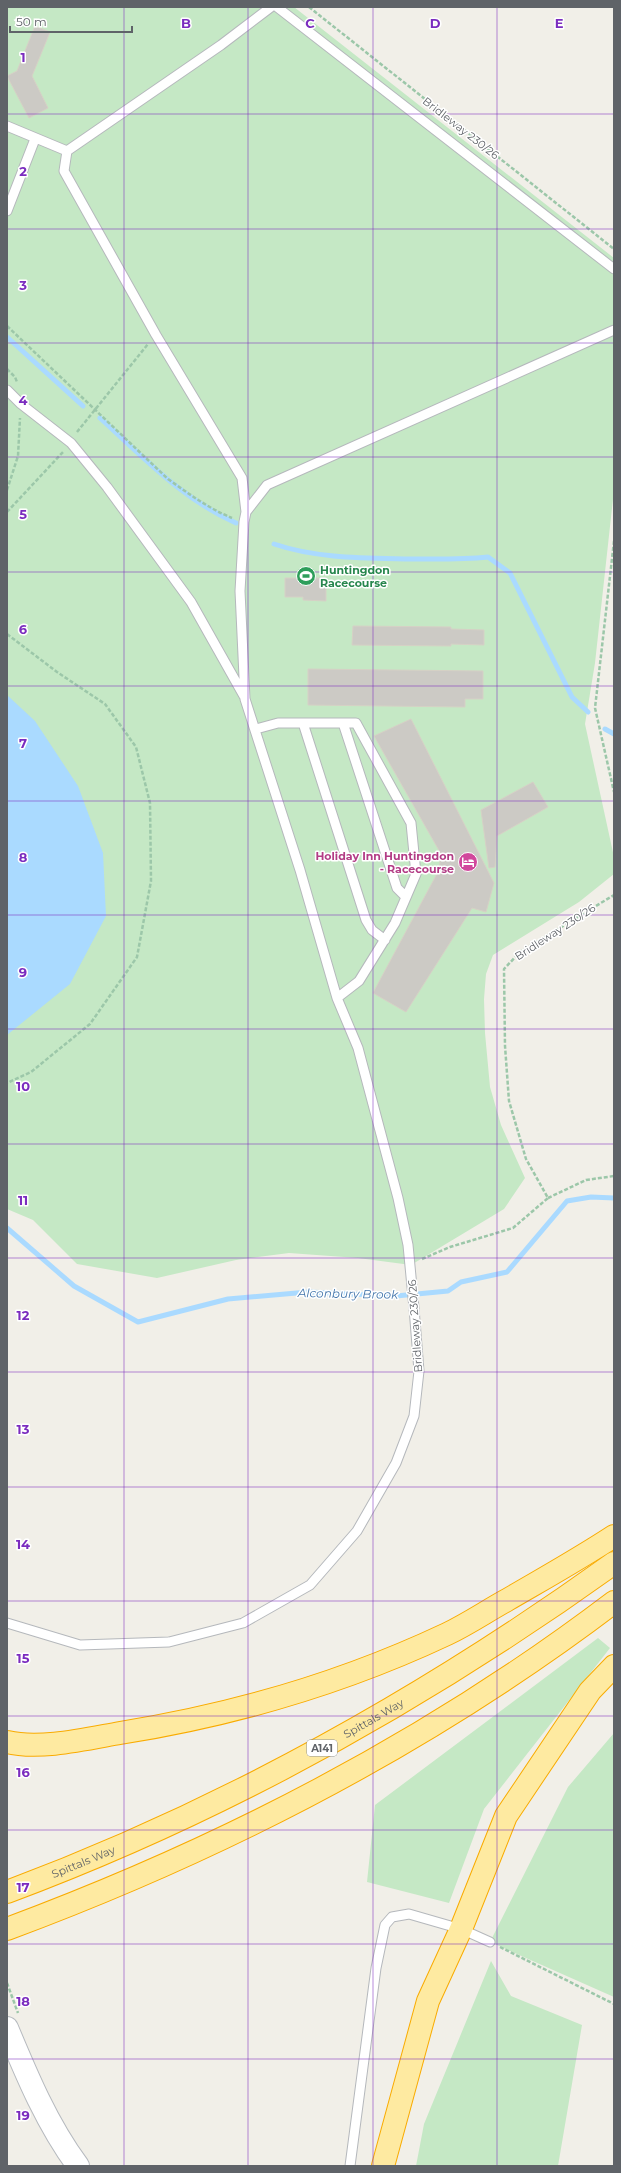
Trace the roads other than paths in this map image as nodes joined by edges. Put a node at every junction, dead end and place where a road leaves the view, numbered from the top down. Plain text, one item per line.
1 (271, 7) edge
2 (277, 7) edge
3 (7, 126) edge
4 (35, 139) junction
5 (67, 151) junction
6 (7, 211) edge
7 (614, 269) edge
8 (614, 330) edge
9 (7, 390) edge
10 (246, 512) junction
11 (245, 699) junction
12 (303, 723) junction
13 (343, 723) junction
14 (256, 730) junction
15 (406, 897) junction
16 (385, 940) junction
17 (337, 998) junction
18 (614, 1536) edge
19 (614, 1563) edge
20 (614, 1602) edge
21 (7, 1623) edge
22 (614, 1666) edge
23 (7, 1742) edge
24 (7, 1892) edge
25 (7, 1929) edge
26 (461, 1929) junction
27 (490, 1942) road end
28 (7, 2028) edge
29 (78, 2166) edge
30 (350, 2166) edge
31 (383, 2166) edge

1 - 5 lane
2 - 7 lane
3 - 4 lane
4 - 5 lane
4 - 6 lane
5 - 10 lane
8 - 10 lane
9 - 11 lane
10 - 11 lane
11 - 14 lane
12 - 13 lane
12 - 14 lane
12 - 16 lane
13 - 15 lane
13 - 15 lane
14 - 17 lane
15 - 16 lane
16 - 17 lane
17 - 21 lane, Bridleway 230/26
18 - 23 highway
19 - 24 highway, Spittals Way / A141
20 - 25 highway
22 - 26 highway
26 - 27 lane
26 - 30 lane
26 - 31 highway
28 - 29 main road

